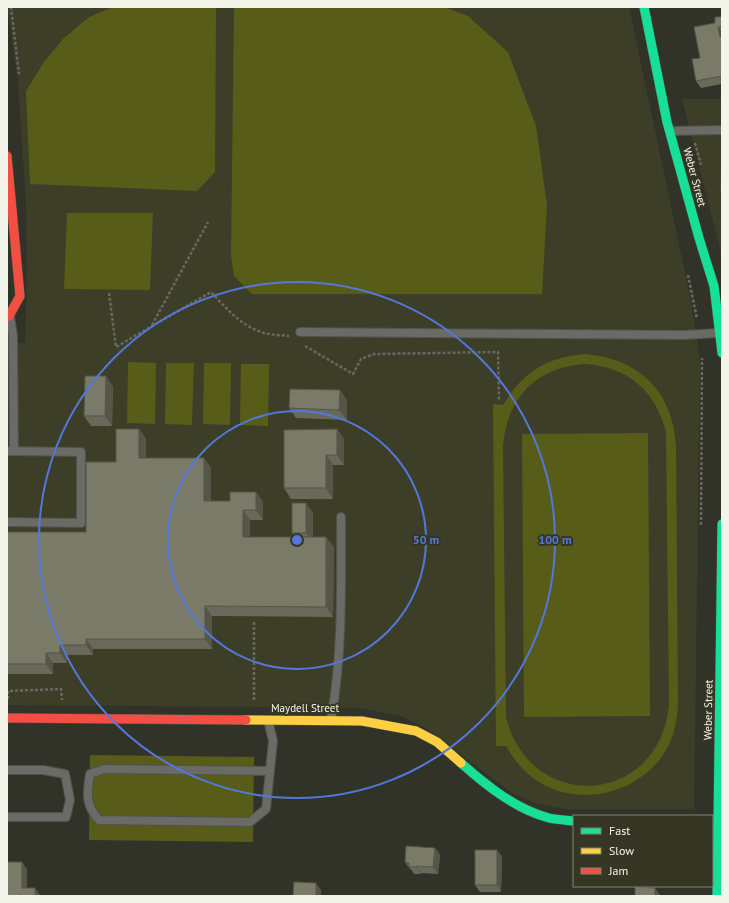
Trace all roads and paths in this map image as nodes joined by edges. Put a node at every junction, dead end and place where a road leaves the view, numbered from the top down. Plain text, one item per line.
1 (11, 7) edge
2 (644, 7) edge
3 (19, 74) dead end
4 (670, 130) junction
5 (722, 130) edge
6 (7, 156) edge
7 (208, 222) dead end
8 (688, 272) dead end
9 (8, 316) edge
10 (151, 327) dead end
11 (300, 332) dead end
12 (720, 332) junction
13 (699, 334) junction
14 (722, 353) edge
15 (10, 451) edge
16 (342, 517) dead end
17 (7, 522) edge
18 (722, 524) edge
19 (701, 528) dead end
20 (254, 622) dead end
21 (9, 704) dead end
22 (62, 706) dead end
23 (254, 706) dead end
24 (7, 718) edge
25 (268, 720) junction
26 (331, 720) junction
27 (7, 770) edge
28 (270, 771) junction
29 (7, 816) edge
30 (573, 820) edge
31 (717, 896) edge

1 - 3 path
2 - 4 street, Weber Street
4 - 5 lane
4 - 12 street, Weber Street
6 - 9 street
7 - 10 path
8 - 13 path
9 - 15 lane
11 - 13 lane
12 - 13 lane
12 - 14 street, Weber Street
13 - 19 path
15 - 17 lane
16 - 26 lane
18 - 31 street, Weber Street
20 - 23 path
21 - 22 path
24 - 25 street, Maydell Street
25 - 26 street, Maydell Street
25 - 28 lane
26 - 30 street, Maydell Street
27 - 29 lane
28 - 28 lane

